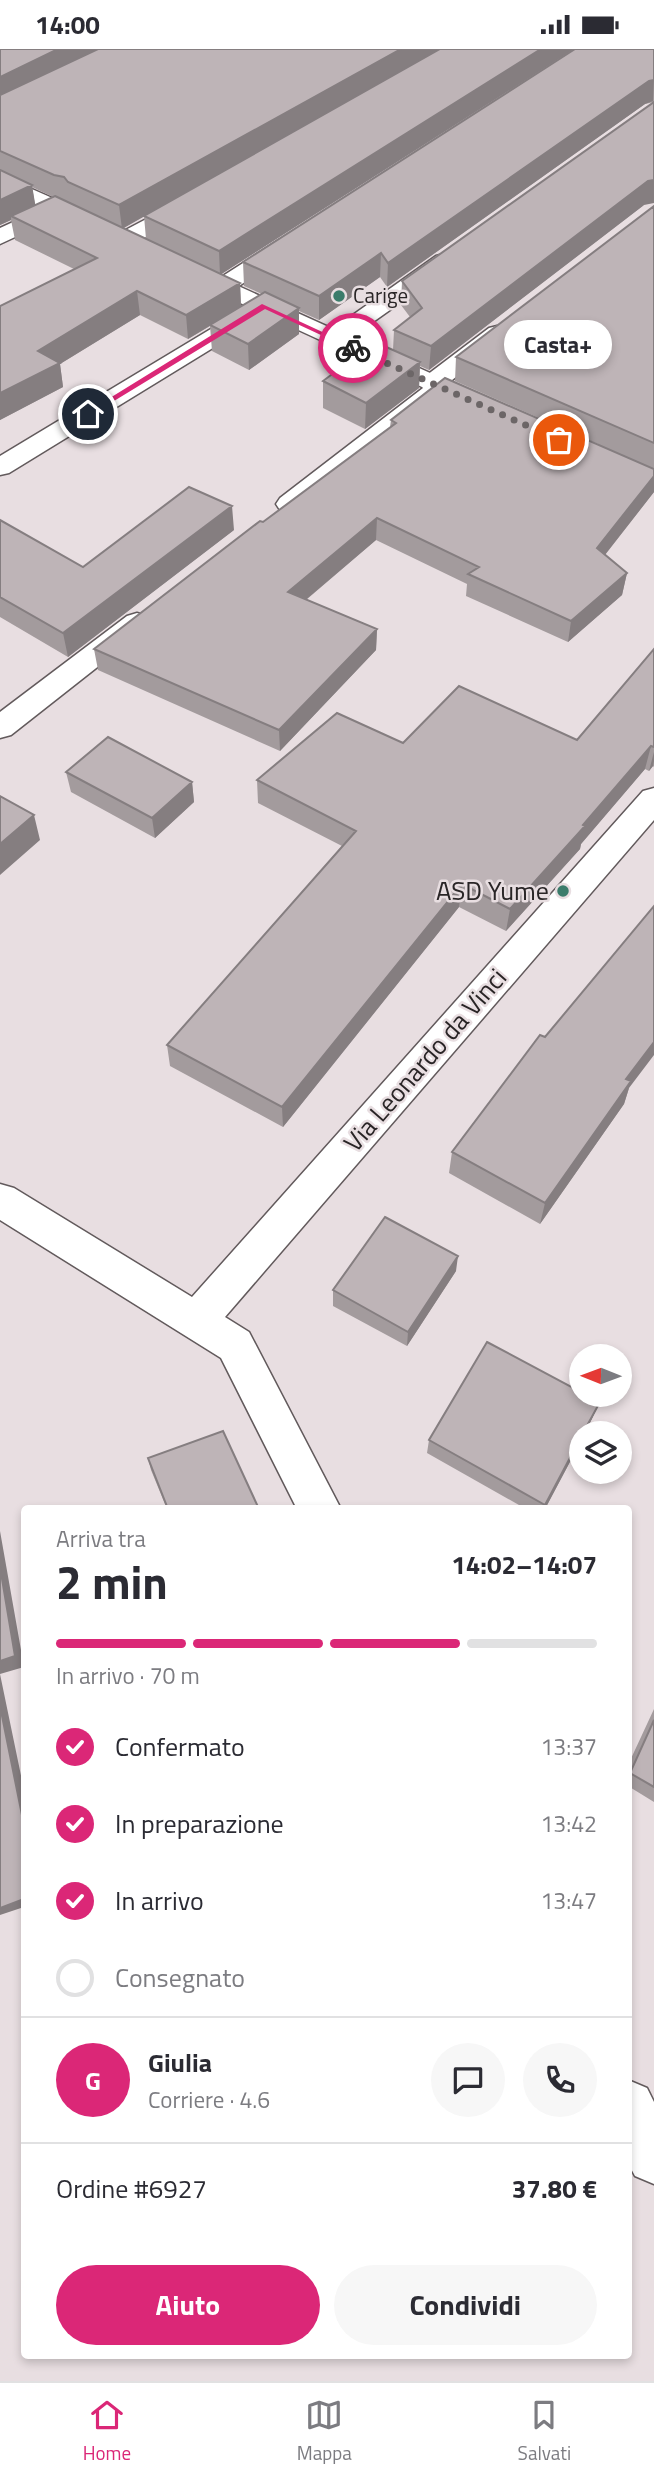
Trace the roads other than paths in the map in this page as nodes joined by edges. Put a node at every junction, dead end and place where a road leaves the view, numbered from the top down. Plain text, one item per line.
1 (0, 181) edge
2 (208, 192) edge
3 (58, 208) junction
4 (303, 234) edge
5 (0, 237) edge
6 (124, 240) junction
7 (467, 244) edge
8 (149, 251) edge
9 (174, 263) edge
10 (223, 286) junction
11 (264, 306) junction
12 (516, 318) edge
13 (334, 339) junction
14 (436, 385) junction
15 (503, 415) edge
16 (0, 467) edge
17 (264, 523) edge
18 (154, 609) edge
19 (0, 728) edge
20 (654, 799) edge
21 (0, 1200) edge
22 (196, 1321) junction
23 (318, 1505) edge
24 (632, 2115) edge
25 (654, 2157) edge

1 - 3 street
2 - 6 street
3 - 5 street
3 - 6 street
4 - 10 street
6 - 8 street
7 - 13 street
9 - 10 street
10 - 11 street
11 - 13 street
11 - 16 street
12 - 14 street
13 - 14 street
14 - 15 street
14 - 17 street
18 - 19 street
20 - 22 street, Via Leonardo da Vinci
21 - 22 street
22 - 23 street
24 - 25 street

